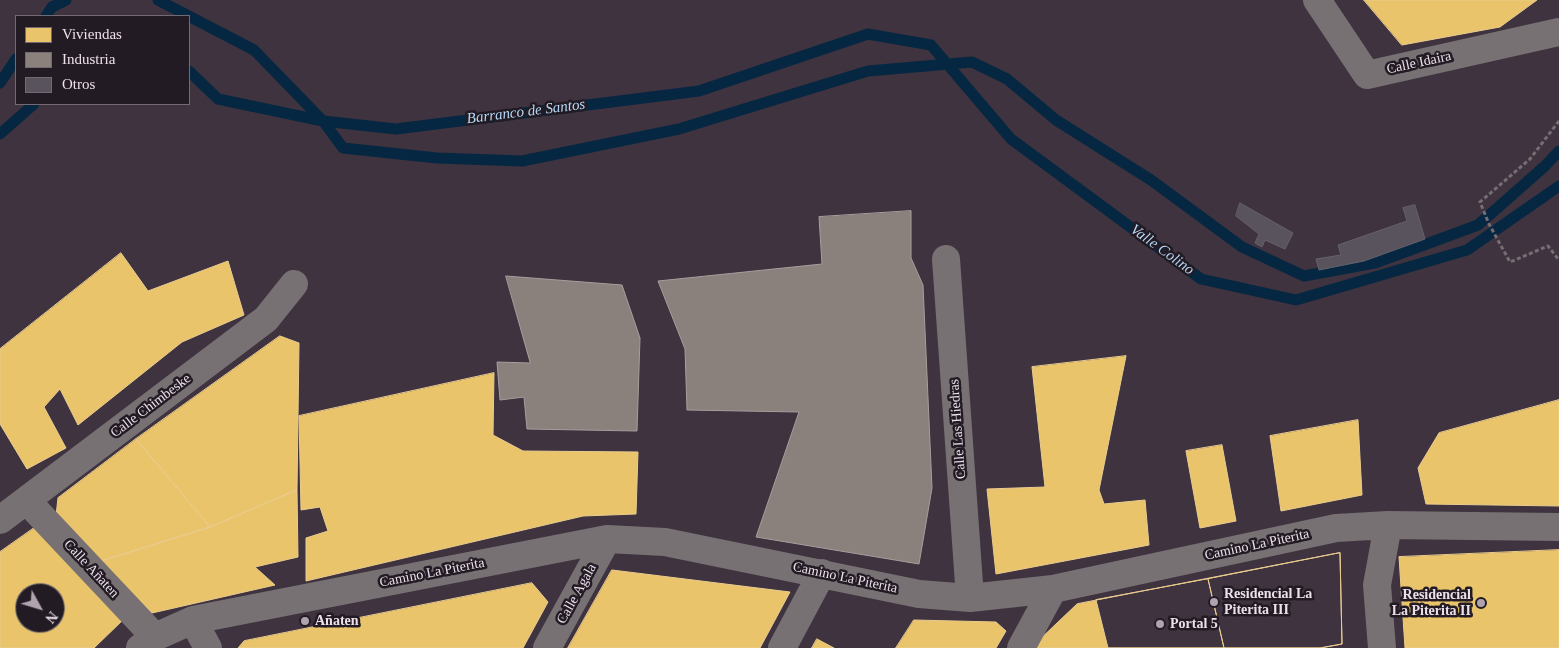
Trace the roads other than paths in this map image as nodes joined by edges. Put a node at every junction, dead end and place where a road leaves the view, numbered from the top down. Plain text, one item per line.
1 (1316, 0) edge
2 (1559, 32) edge
3 (946, 259) dead end
4 (294, 284) dead end
5 (27, 501) junction
6 (0, 520) edge
7 (1388, 525) junction
8 (1559, 528) edge
9 (607, 539) junction
10 (822, 573) junction
11 (1053, 589) junction
12 (970, 598) junction
13 (193, 620) junction
14 (147, 643) edge
15 (208, 648) edge
16 (547, 648) edge
17 (782, 648) edge
18 (1021, 648) edge
19 (1382, 648) edge

1 - 2 street, Calle Idaira
3 - 12 street, Calle Las Hiedras
4 - 5 street, Calle Chimbeske
5 - 6 street, Calle Chimbeske
5 - 14 street, Calle Añaten
7 - 8 street, Camino La Piterita
7 - 11 street, Camino La Piterita
7 - 19 street
9 - 10 street, Camino La Piterita
9 - 13 street, Camino La Piterita
9 - 16 street, Calle Agala
10 - 12 street, Camino La Piterita
10 - 17 street
11 - 12 street, Camino La Piterita
11 - 18 street
13 - 14 street, Camino La Piterita
13 - 15 street

